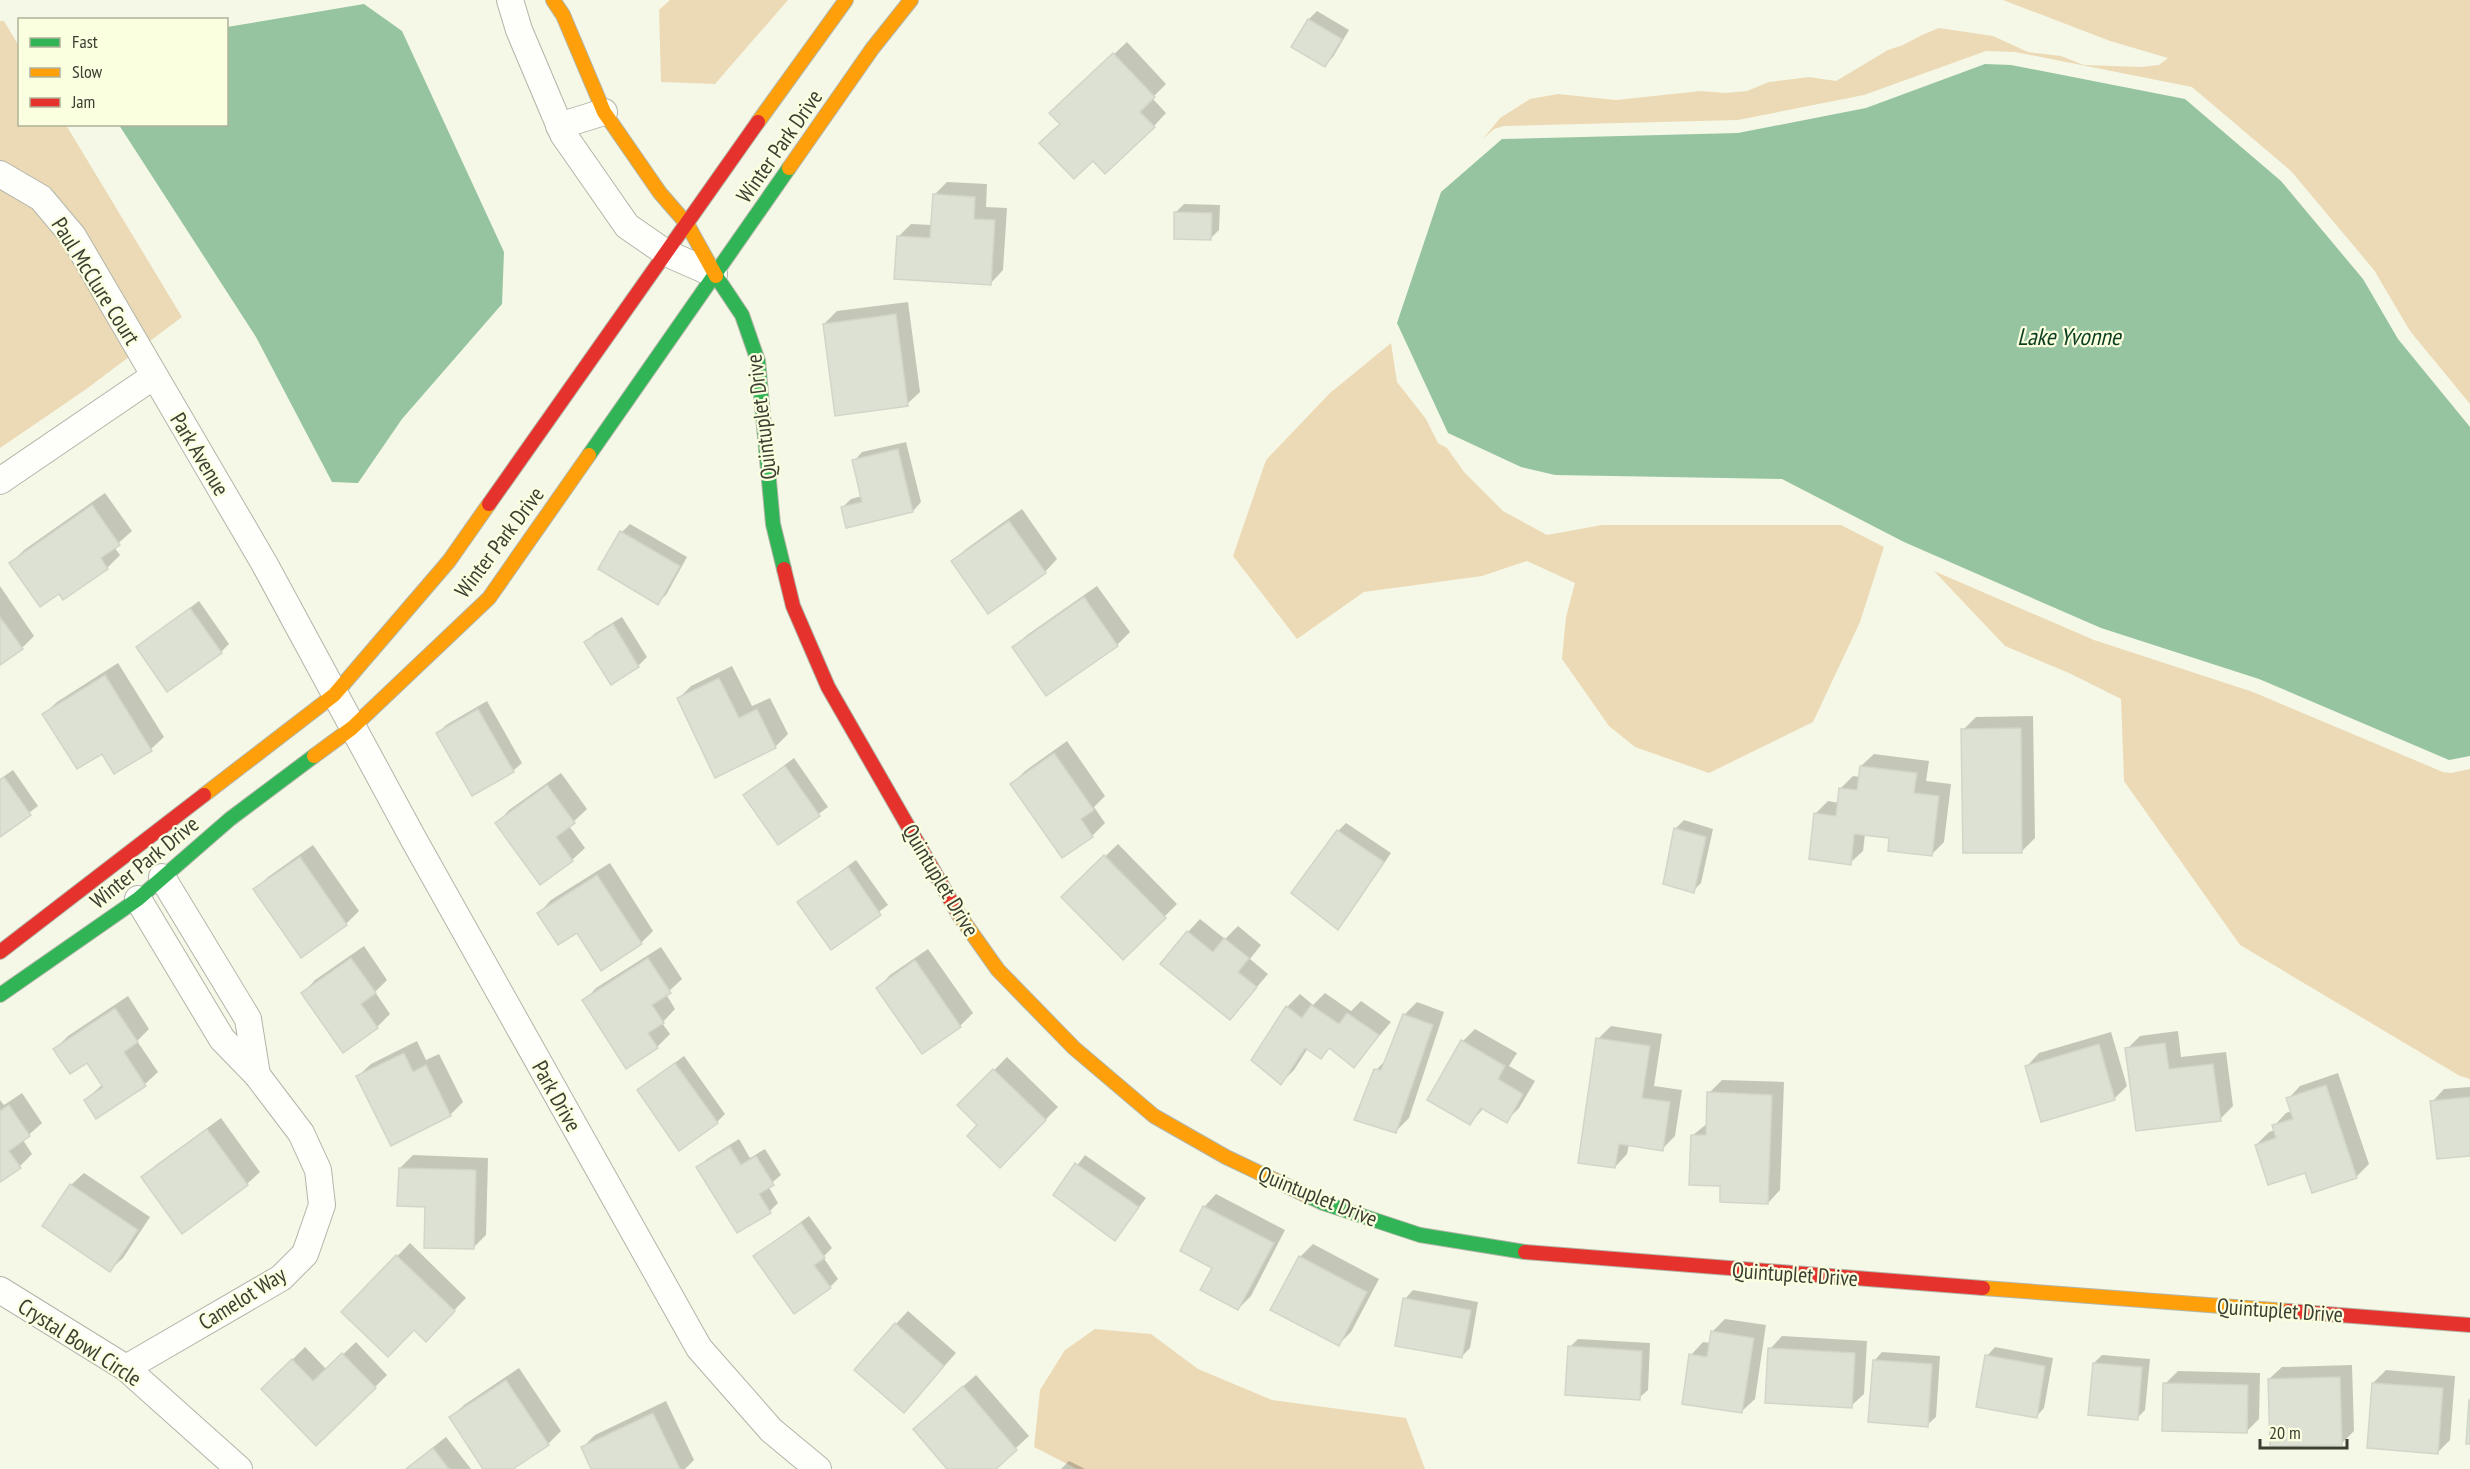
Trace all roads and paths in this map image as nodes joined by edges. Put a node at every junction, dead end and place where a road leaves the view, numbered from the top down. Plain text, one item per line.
1 (510, 0) edge
2 (553, 0) edge
3 (846, 0) edge
4 (911, 0) edge
5 (604, 112) junction
6 (559, 126) junction
7 (0, 174) edge
8 (687, 224) junction
9 (666, 253) junction
10 (714, 274) junction
11 (154, 376) junction
12 (0, 481) edge
13 (334, 695) junction
14 (352, 728) junction
15 (162, 878) junction
16 (138, 899) junction
17 (0, 952) edge
18 (0, 995) edge
19 (257, 1075) junction
20 (0, 1290) edge
21 (2470, 1324) edge
22 (126, 1368) junction
23 (239, 1469) edge
24 (818, 1469) edge

1 - 6 street
2 - 5 street, Quintuplet Drive
3 - 8 street, Winter Park Drive
4 - 10 street, Winter Park Drive
5 - 6 street
5 - 8 street, Quintuplet Drive
6 - 9 street
7 - 11 street, Paul McClure Court
8 - 9 street, Winter Park Drive
8 - 10 street, Quintuplet Drive
9 - 10 street
9 - 13 street, Winter Park Drive
10 - 14 street, Winter Park Drive
10 - 21 street, Quintuplet Drive
11 - 12 street
11 - 13 street, Park Avenue
13 - 14 street, Park Drive
13 - 17 street, Winter Park Drive
14 - 15 street, Winter Park Drive
14 - 24 street, Park Drive
15 - 16 street, Winter Park Drive
15 - 19 street, Camelot Way
16 - 18 street, Winter Park Drive
16 - 19 street, Camelot Way
19 - 22 street, Camelot Way
20 - 22 street, Crystal Bowl Circle
22 - 23 street, Crystal Bowl Circle

